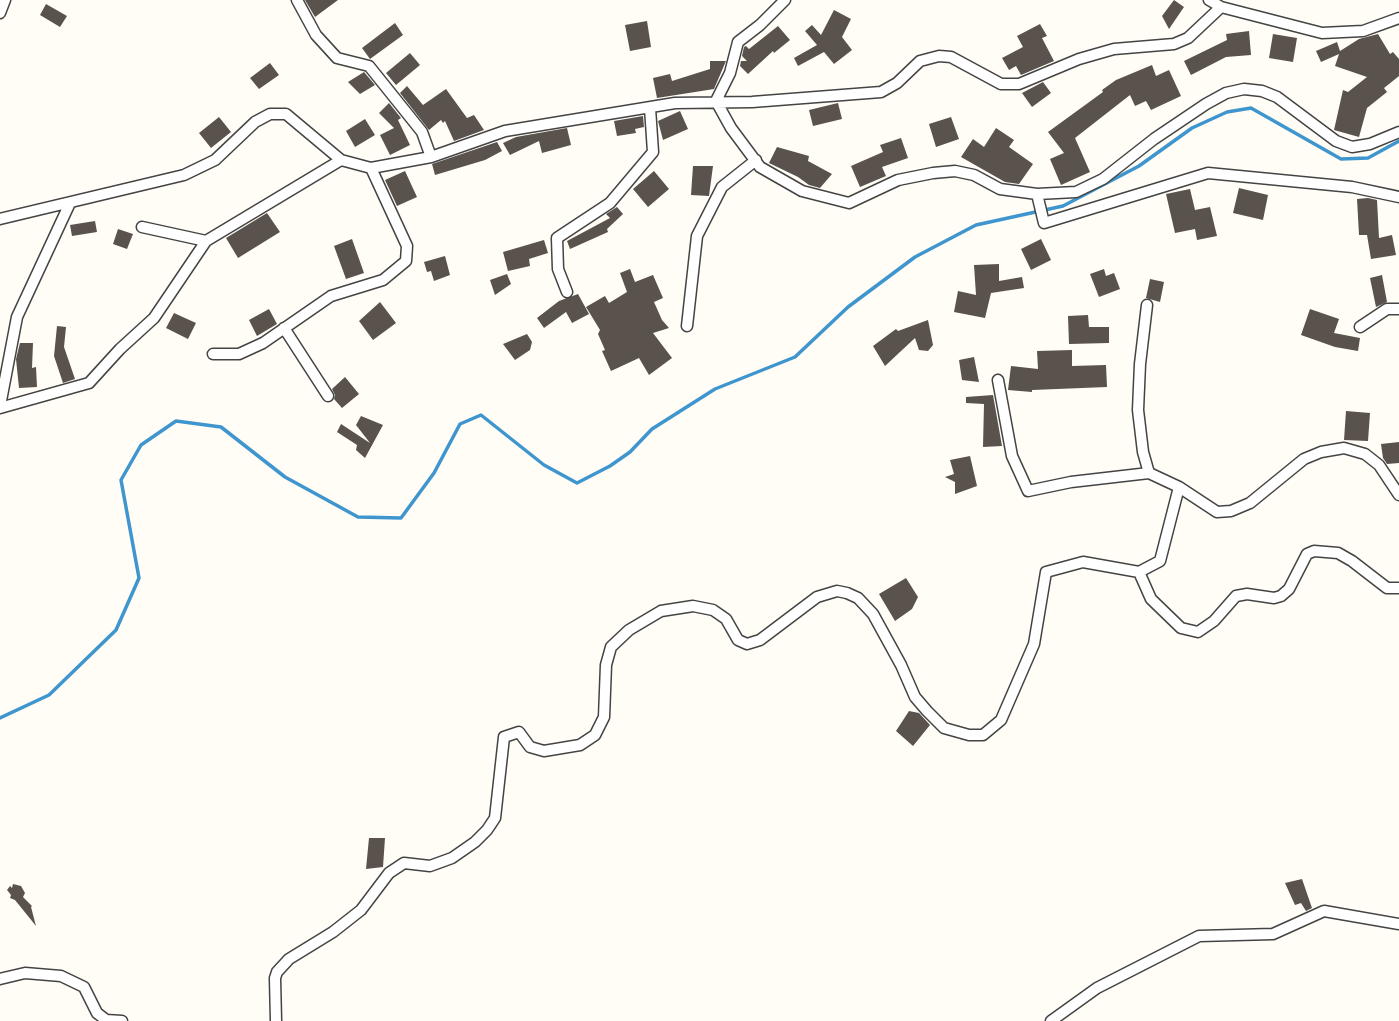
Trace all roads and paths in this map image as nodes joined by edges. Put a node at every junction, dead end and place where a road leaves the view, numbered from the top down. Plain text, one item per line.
1 (5, 0) edge
2 (297, 0) edge
3 (785, 0) edge
4 (1209, 0) edge
5 (1221, 8) junction
6 (0, 13) edge
7 (1399, 18) edge
8 (716, 101) junction
9 (650, 108) junction
10 (1399, 132) edge
11 (431, 157) junction
12 (341, 160) junction
13 (757, 160) junction
14 (370, 168) junction
15 (1037, 194) junction
16 (1399, 197) edge
17 (70, 203) junction
18 (0, 219) edge
19 (142, 227) dead end
20 (206, 241) junction
21 (567, 292) dead end
22 (1147, 305) dead end
23 (1399, 309) edge
24 (687, 326) dead end
25 (1360, 327) dead end
26 (284, 328) junction
27 (213, 354) dead end
28 (998, 380) dead end
29 (328, 396) dead end
30 (0, 407) edge
31 (1149, 473) junction
32 (1179, 487) junction
33 (1399, 495) edge
34 (1139, 572) junction
35 (1399, 588) edge
36 (1399, 924) edge
37 (0, 979) edge
38 (122, 1021) edge
39 (276, 1021) edge
40 (1051, 1021) edge

1 - 6 street
2 - 11 street
3 - 8 street
4 - 5 street
5 - 7 street
5 - 8 street
8 - 9 street
8 - 13 street
9 - 11 street
9 - 21 street
10 - 15 street
11 - 14 street
12 - 14 street
12 - 17 street
12 - 20 street
13 - 15 street
13 - 24 street
14 - 26 street
15 - 16 street
17 - 18 street
17 - 30 street
19 - 20 street
20 - 30 street
22 - 31 street
23 - 25 street
26 - 27 street
26 - 29 street
28 - 31 street
31 - 32 street
32 - 33 street
32 - 34 street
34 - 35 street
34 - 39 street
36 - 40 street
37 - 38 street

